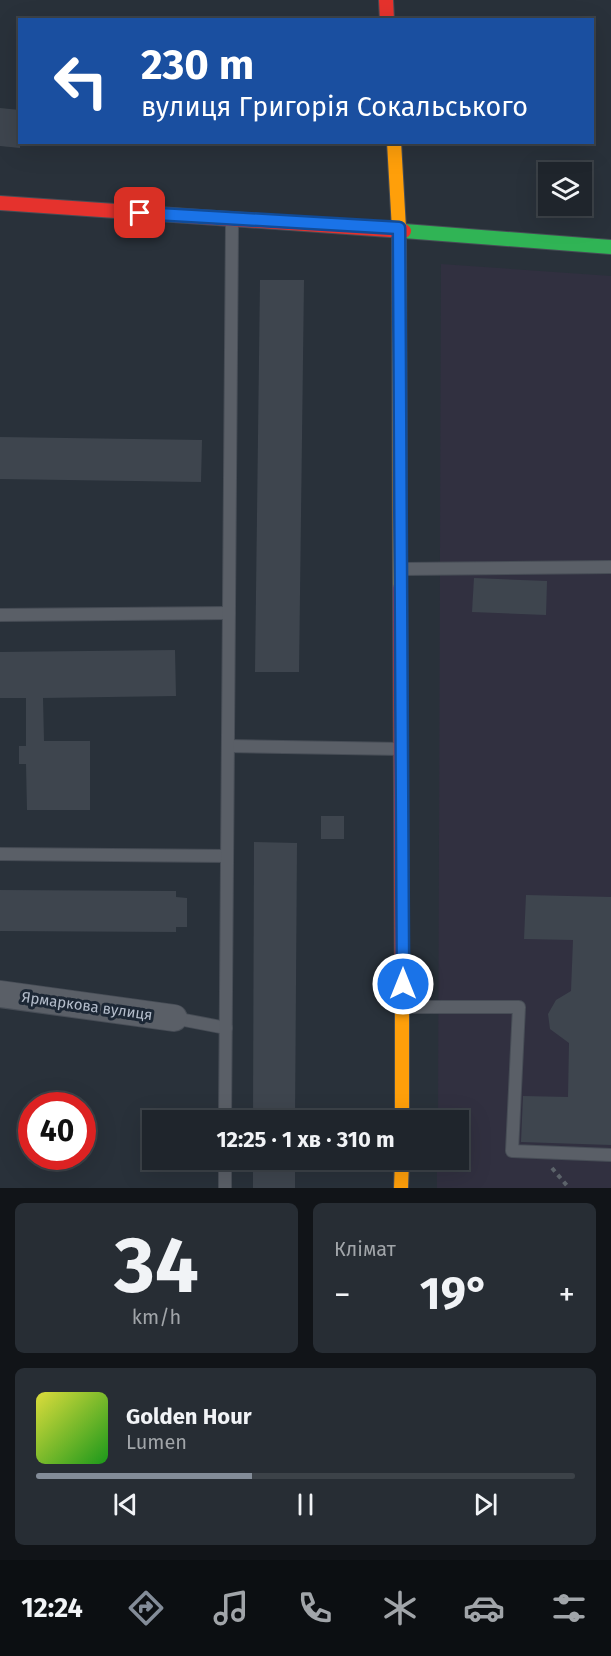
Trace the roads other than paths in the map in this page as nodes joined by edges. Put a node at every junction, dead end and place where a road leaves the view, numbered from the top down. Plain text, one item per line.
1 (386, 0) edge
2 (387, 18) edge
3 (394, 144) edge
4 (0, 202) edge
5 (232, 220) junction
6 (399, 228) junction
7 (611, 247) edge
8 (611, 567) edge
9 (401, 569) junction
10 (230, 613) junction
11 (0, 615) edge
12 (228, 746) junction
13 (402, 749) junction
14 (0, 854) edge
15 (227, 856) junction
16 (0, 994) edge
17 (403, 1007) junction
18 (174, 1018) joint
19 (226, 1028) junction
20 (225, 1110) edge
21 (402, 1110) edge
22 (611, 1155) edge
23 (225, 1170) edge
24 (402, 1170) edge
25 (225, 1188) edge
26 (401, 1188) edge

1 - 2 street
3 - 6 street
4 - 5 street
5 - 6 street
5 - 10 lane
6 - 7 street
6 - 9 street
8 - 9 lane
9 - 13 street
10 - 11 lane
10 - 12 lane
12 - 13 lane
12 - 15 lane
13 - 17 street
14 - 15 lane
15 - 19 lane
16 - 18 street, Ярмаркова вулиця
17 - 21 street
17 - 22 lane
18 - 19 lane
19 - 20 lane
23 - 25 lane
24 - 26 street

